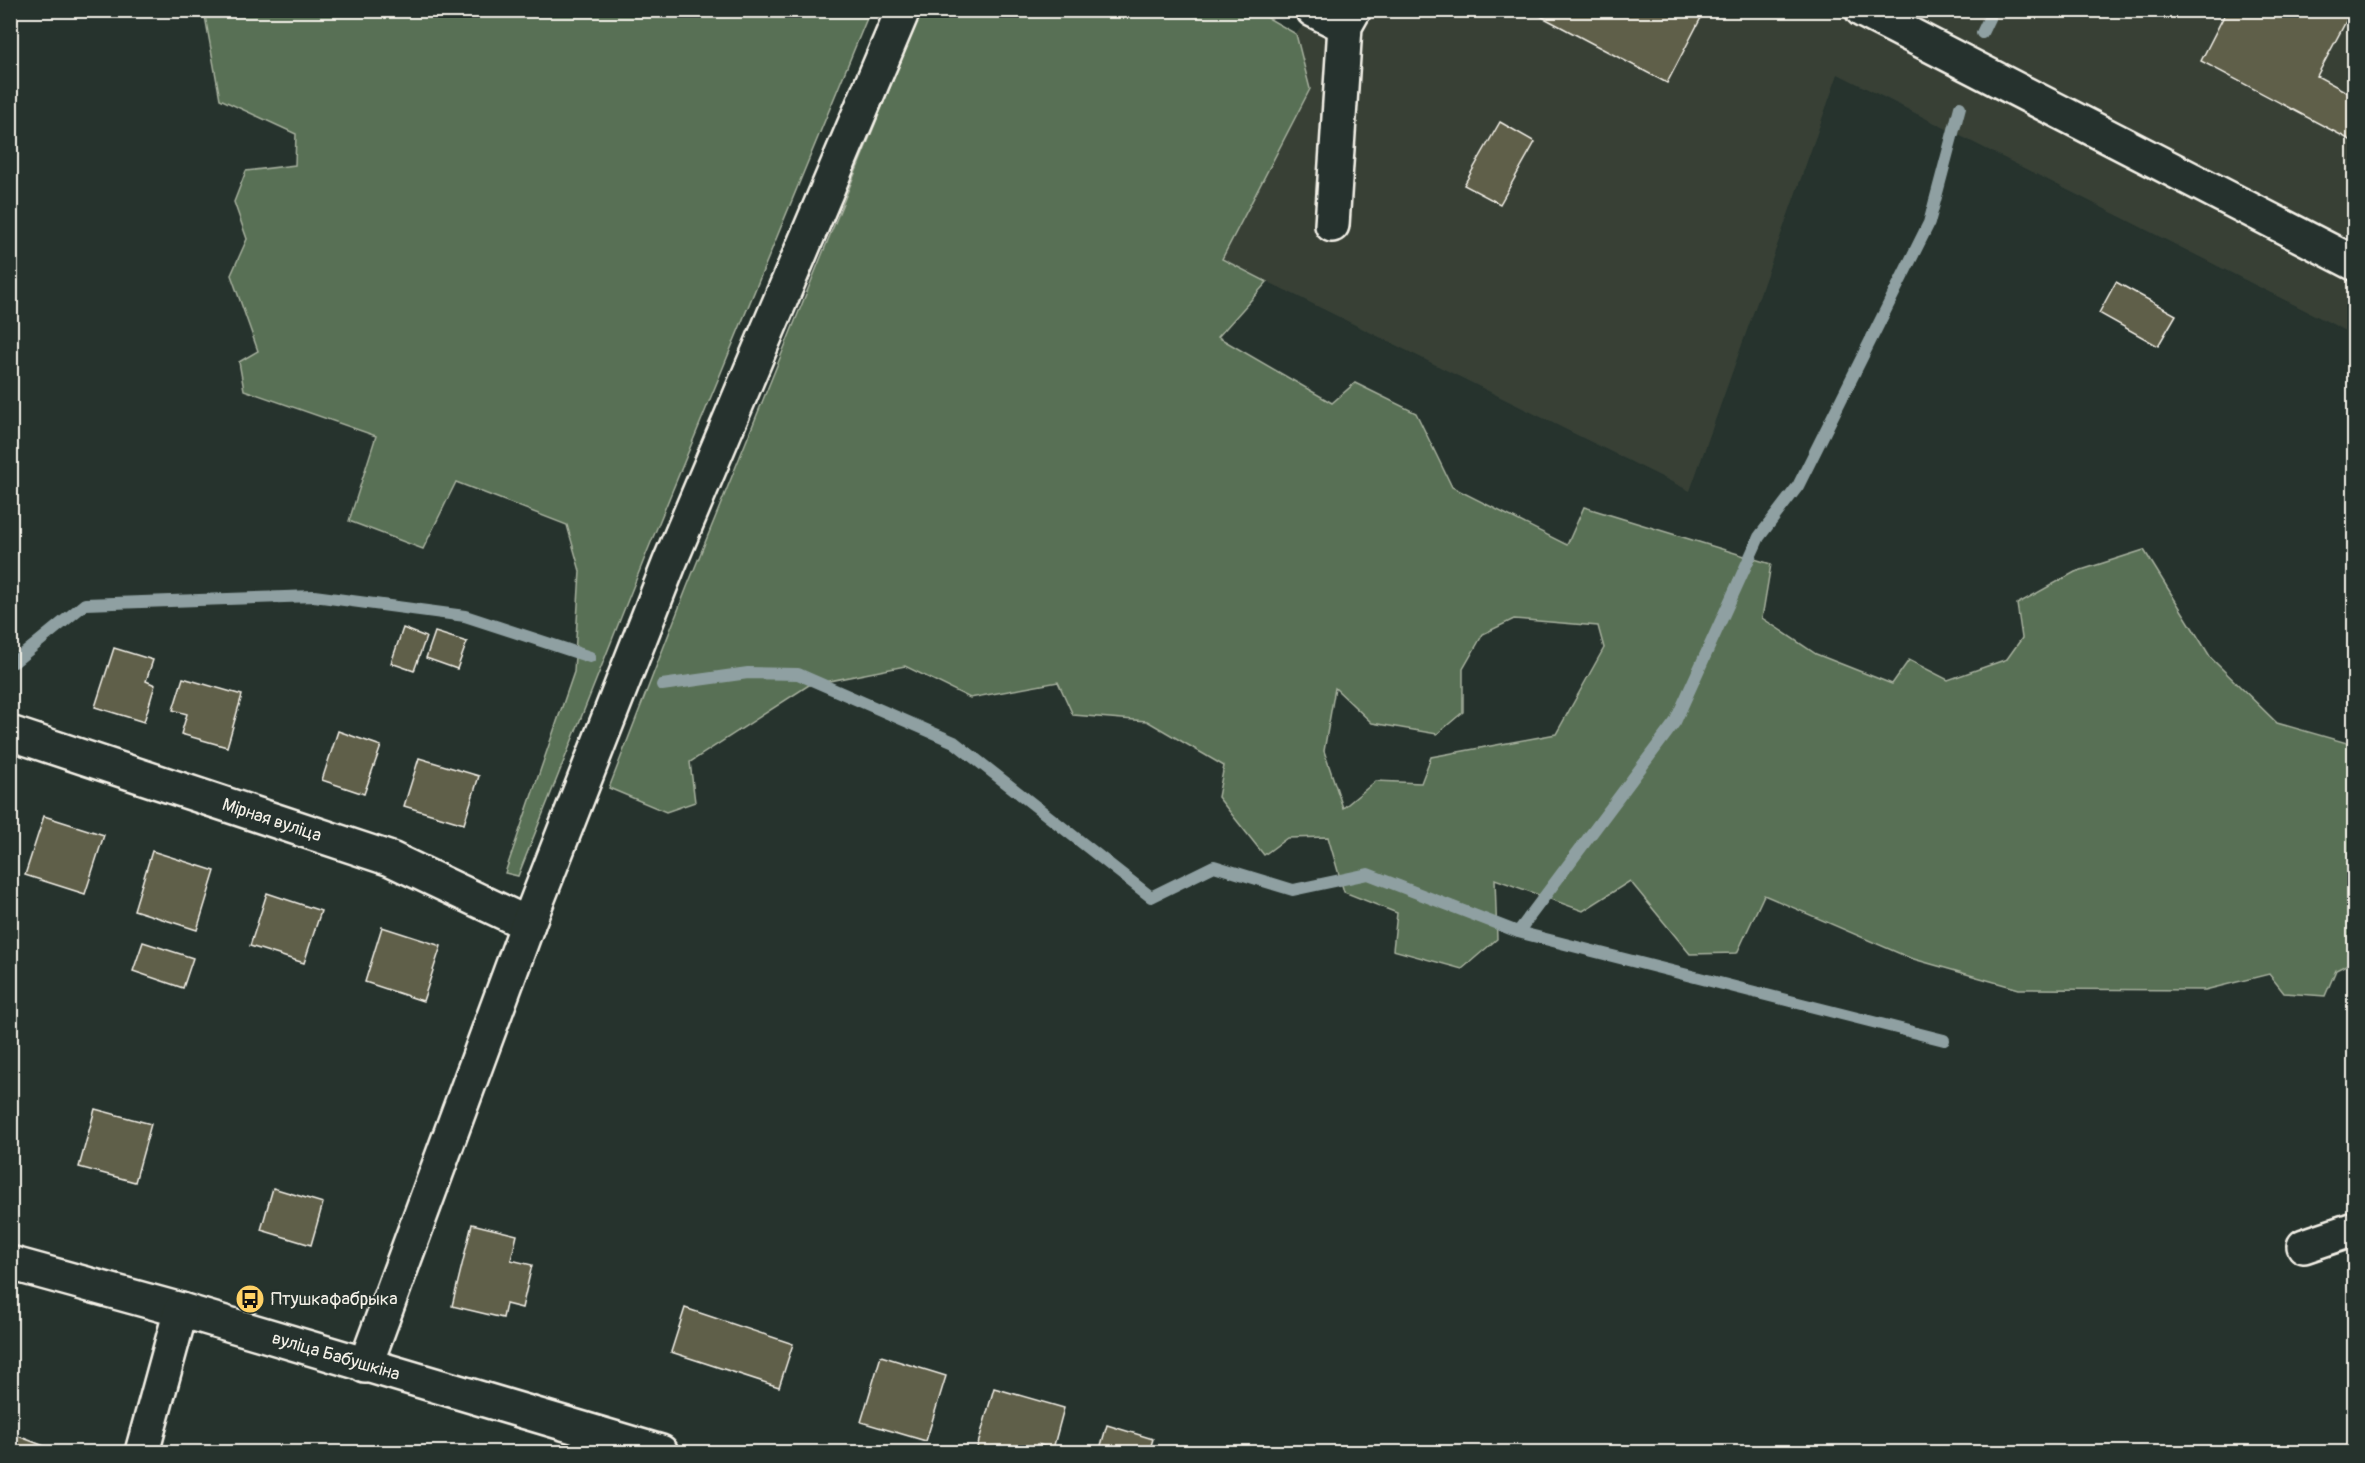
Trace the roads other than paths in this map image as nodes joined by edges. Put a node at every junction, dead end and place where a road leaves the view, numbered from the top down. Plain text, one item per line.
1 (903, 10) edge
2 (1313, 10) edge
3 (1862, 10) edge
4 (1349, 18) edge
5 (1332, 225) dead end
6 (2355, 263) edge
7 (10, 733) edge
8 (528, 924) junction
9 (2355, 1229) edge
10 (2304, 1246) dead end
11 (10, 1263) edge
12 (181, 1310) junction
13 (366, 1366) junction
14 (142, 1452) edge
15 (660, 1452) edge

1 - 8 street
2 - 4 street
3 - 6 street
4 - 5 street
7 - 8 street, Мірная вуліца
8 - 13 street
9 - 10 street
11 - 12 street, вуліца Бабушкіна
12 - 13 street, вуліца Бабушкіна
12 - 14 street
13 - 15 street, вуліца Бабушкіна

